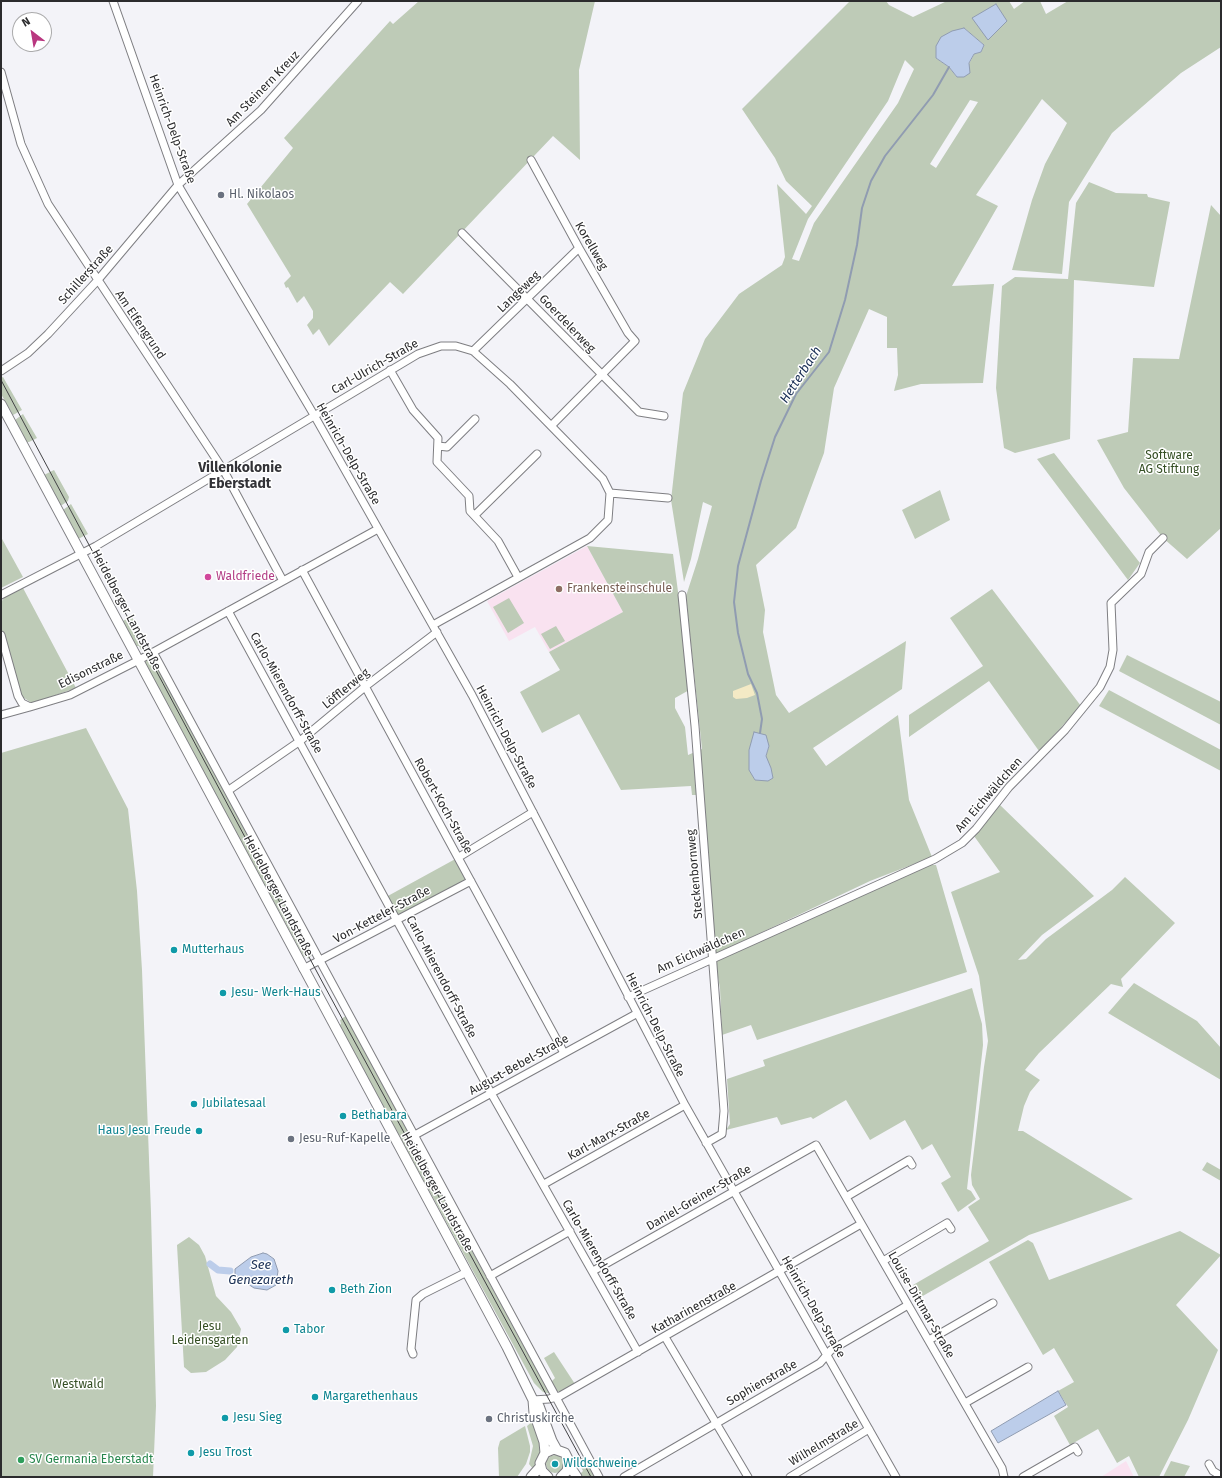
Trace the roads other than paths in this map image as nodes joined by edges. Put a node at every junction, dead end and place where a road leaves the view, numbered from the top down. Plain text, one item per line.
1 (113, 1) edge
2 (358, 1) edge
3 (1, 72) edge
4 (531, 160) dead end
5 (178, 185) junction
6 (462, 233) dead end
7 (579, 248) junction
8 (97, 281) junction
9 (528, 299) junction
10 (473, 351) junction
11 (390, 370) junction
12 (1, 371) edge
13 (602, 375) junction
14 (1, 404) edge
15 (314, 415) junction
16 (664, 416) dead end
17 (476, 419) dead end
18 (551, 426) junction
19 (438, 446) junction
20 (537, 454) dead end
21 (224, 471) junction
22 (610, 494) junction
23 (668, 498) dead end
24 (475, 515) junction
25 (378, 529) junction
26 (1163, 538) dead end
27 (82, 554) junction
28 (302, 570) junction
29 (518, 577) junction
30 (283, 581) junction
31 (1, 595) edge
32 (682, 595) dead end
33 (228, 611) junction
34 (433, 625) junction
35 (437, 632) junction
36 (1, 635) edge
37 (154, 652) junction
38 (4, 657) edge
39 (139, 660) junction
40 (366, 686) junction
41 (30, 707) junction
42 (1, 715) edge
43 (300, 741) junction
44 (229, 790) junction
45 (533, 812) junction
46 (459, 857) junction
47 (471, 881) junction
48 (398, 920) junction
49 (713, 958) junction
50 (319, 961) junction
51 (303, 969) junction
52 (628, 997) junction
53 (636, 1014) junction
54 (564, 1054) junction
55 (492, 1093) junction
56 (685, 1105) junction
57 (413, 1136) junction
58 (706, 1143) junction
59 (816, 1145) joint
60 (912, 1165) dead end
61 (544, 1184) junction
62 (734, 1191) junction
63 (846, 1197) junction
64 (861, 1224) junction
65 (951, 1229) dead end
66 (570, 1231) junction
67 (883, 1261) junction
68 (593, 1271) junction
69 (779, 1271) junction
70 (467, 1272) junction
71 (490, 1276) junction
72 (993, 1303) dead end
73 (908, 1305) junction
74 (665, 1336) junction
75 (929, 1340) junction
76 (638, 1352) junction
77 (413, 1354) dead end
78 (827, 1354) junction
79 (1028, 1367) dead end
80 (556, 1398) junction
81 (533, 1400) junction
82 (965, 1404) junction
83 (716, 1423) junction
84 (869, 1428) junction
85 (558, 1450) junction
86 (1078, 1452) dead end
87 (545, 1453) junction
88 (1209, 1464) dead end
89 (569, 1465) junction
90 (540, 1467) junction
91 (1221, 1476) edge
92 (531, 1477) edge
93 (547, 1477) edge
94 (562, 1477) edge
95 (577, 1477) edge
96 (599, 1477) edge
97 (624, 1477) edge
98 (748, 1477) edge
99 (790, 1477) edge
100 (896, 1477) edge
101 (1003, 1477) edge
102 (1023, 1477) edge

1 - 5 street, Heinrich-Delp-Straße
2 - 5 street, Am Steinern Kreuz
3 - 8 street, Am Elfengrund
4 - 7 street, Korellweg
5 - 8 street, Schillerstraße
5 - 15 street, Heinrich-Delp-Straße
6 - 9 street, Goerdelerweg
7 - 9 street, Langeweg
7 - 13 street, Korellweg
8 - 12 street, Schillerstraße
8 - 21 street, Am Elfengrund
9 - 10 street, Langeweg
9 - 13 street, Goerdelerweg
10 - 11 street, Carl-Ulrich-Straße
10 - 18 street, Carl-Ulrich-Straße
11 - 15 street, Carl-Ulrich-Straße
11 - 19 street
13 - 16 street, Goerdelerweg
13 - 18 street
14 - 27 street, Heidelberger Landstraße
15 - 21 street, Carl-Ulrich-Straße
15 - 25 street, Heinrich-Delp-Straße
17 - 19 street
18 - 22 street, Carl-Ulrich-Straße
19 - 24 street
20 - 24 street
21 - 27 street, Carl-Ulrich-Straße
21 - 30 street, Am Elfengrund
22 - 23 street
22 - 29 street
24 - 29 street
25 - 28 street, Edisonstraße
25 - 34 street, Heinrich-Delp-Straße
26 - 49 street, Am Eichwäldchen
27 - 31 street, Carl-Ulrich-Straße
27 - 39 street, Heidelberger Landstraße
28 - 30 street, Edisonstraße
28 - 40 street, Robert-Koch-Straße
29 - 34 street
30 - 33 street, Edisonstraße
32 - 49 street, Steckenbornweg
33 - 37 street, Edisonstraße
33 - 43 street, Carlo-Mierendorff-Straße
34 - 35 street, Heinrich-Delp-Straße
35 - 40 street, Löfflerweg
35 - 45 street, Heinrich-Delp-Straße
36 - 38 street
37 - 39 street, Edisonstraße
37 - 44 street, Heidelberger Landstraße
38 - 41 street
39 - 41 street, Edisonstraße
39 - 51 street, Heidelberger Landstraße
40 - 43 street, Löfflerweg
40 - 46 street, Robert-Koch-Straße
41 - 42 street, Edisonstraße
43 - 44 street, Löfflerweg
43 - 48 street, Carlo-Mierendorff-Straße
44 - 50 street, Heidelberger Landstraße
45 - 46 street
45 - 52 street, Heinrich-Delp-Straße
46 - 47 street, Robert-Koch-Straße
47 - 48 street, Von-Ketteler-Straße
47 - 54 street, Robert-Koch-Straße
48 - 50 street, Von-Ketteler-Straße
48 - 55 street, Carlo-Mierendorff-Straße
49 - 52 street, Am Eichwäldchen
49 - 58 street, Steckenbornweg
50 - 51 street, Von-Ketteler-Straße
50 - 57 street, Heidelberger Landstraße
51 - 70 street, Heidelberger Landstraße
52 - 53 street, Heinrich-Delp-Straße
53 - 54 street, August-Bebel-Straße
53 - 56 street, Heinrich-Delp-Straße
54 - 55 street, August-Bebel-Straße
55 - 57 street, August-Bebel-Straße
55 - 61 street, Carlo-Mierendorff-Straße
56 - 58 street, Heinrich-Delp-Straße
56 - 61 street, Karl-Marx-Straße
57 - 71 street, Heidelberger Landstraße
58 - 62 street, Heinrich-Delp-Straße
59 - 62 street, Daniel-Greiner-Straße
59 - 63 street, Louise-Dittmar-Straße
60 - 63 street
61 - 66 street, Carlo-Mierendorff-Straße
62 - 68 street, Daniel-Greiner-Straße
62 - 69 street, Heinrich-Delp-Straße
63 - 64 street, Louise-Dittmar-Straße
64 - 67 street, Louise-Dittmar-Straße
64 - 69 street, Katharinenstraße
65 - 67 street
66 - 68 street, Carlo-Mierendorff-Straße
66 - 71 street
67 - 73 street, Louise-Dittmar-Straße
68 - 76 street, Carlo-Mierendorff-Straße
69 - 74 street, Katharinenstraße
69 - 78 street, Heinrich-Delp-Straße
70 - 77 street
70 - 81 street, Heidelberger Landstraße
71 - 80 street, Heidelberger Landstraße
72 - 75 street
73 - 75 street, Louise-Dittmar-Straße
73 - 78 street, Sophienstraße
74 - 76 street, Katharinenstraße
74 - 83 street
75 - 82 street, Louise-Dittmar-Straße
76 - 80 street, Katharinenstraße
78 - 83 street, Sophienstraße
78 - 84 street, Heinrich-Delp-Straße
79 - 82 street
80 - 81 street, Katharinenstraße
80 - 96 street, Heidelberger Landstraße
81 - 85 street, Heidelberger Landstraße
81 - 87 street, Heidelberger Landstraße
82 - 101 street, Louise-Dittmar-Straße
83 - 97 street, Sophienstraße
83 - 98 street
84 - 99 street, Wilhelmstraße
84 - 100 street, Heinrich-Delp-Straße
85 - 87 street
85 - 89 street, Heidelberger Landstraße
86 - 102 street
87 - 90 street
88 - 91 street
89 - 94 street
89 - 95 street
90 - 92 street
90 - 93 street

